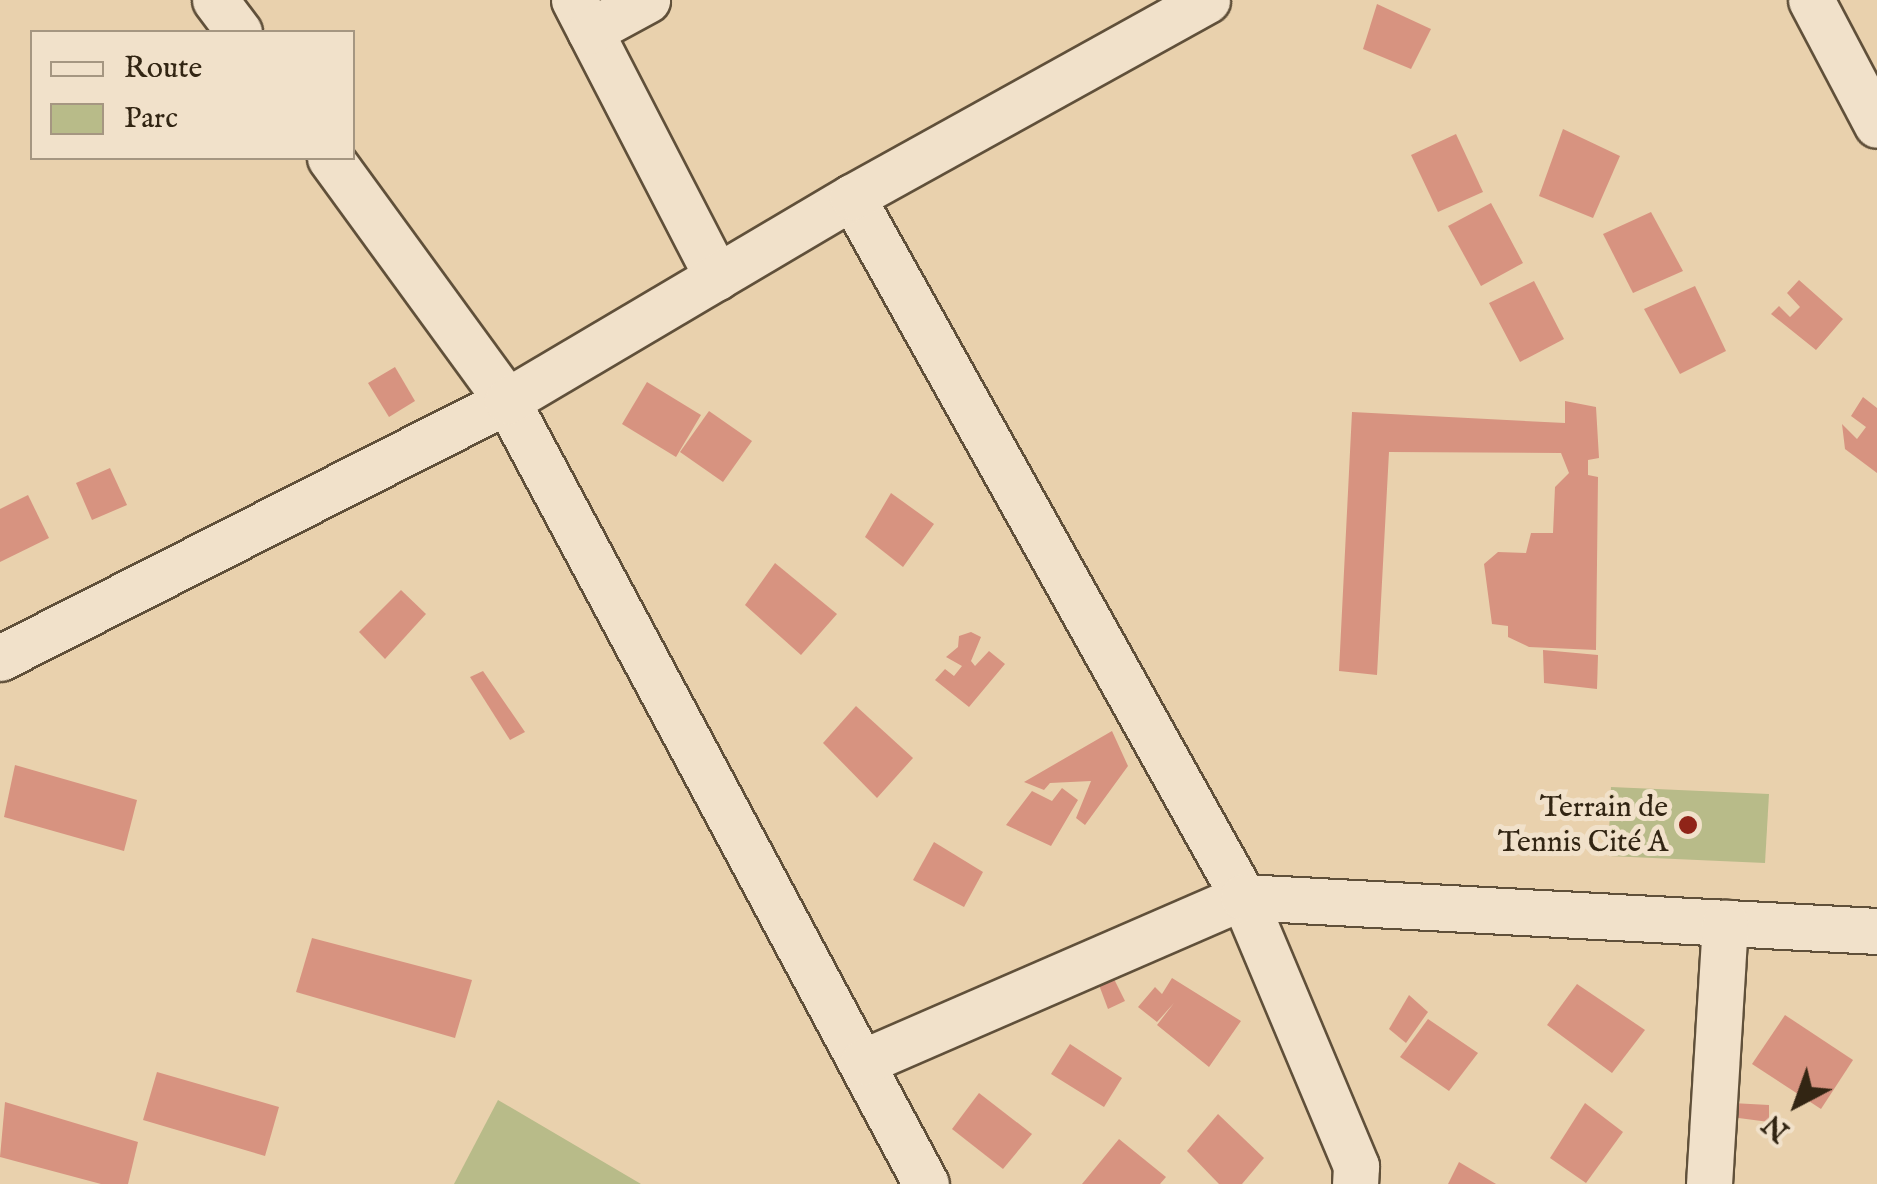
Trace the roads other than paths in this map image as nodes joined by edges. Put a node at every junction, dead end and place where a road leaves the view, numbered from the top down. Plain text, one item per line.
1 (215, 0) edge
2 (647, 0) edge
3 (1812, 0) edge
4 (1190, 4) edge
5 (582, 15) edge
6 (238, 30) edge
7 (1877, 125) edge
8 (331, 160) edge
9 (852, 197) junction
10 (717, 277) junction
11 (508, 401) junction
12 (0, 658) edge
13 (1243, 896) junction
14 (1725, 922) junction
15 (1877, 931) edge
16 (862, 1062) junction
17 (926, 1184) edge
18 (1356, 1184) edge
19 (1709, 1184) edge

1 - 6 street
2 - 5 street
3 - 7 street
4 - 9 street
5 - 10 street
8 - 11 street
9 - 10 street
9 - 13 street
10 - 11 street
11 - 12 street
11 - 16 street
13 - 14 street
13 - 16 street
13 - 18 street
14 - 15 street
14 - 19 street
16 - 17 street

